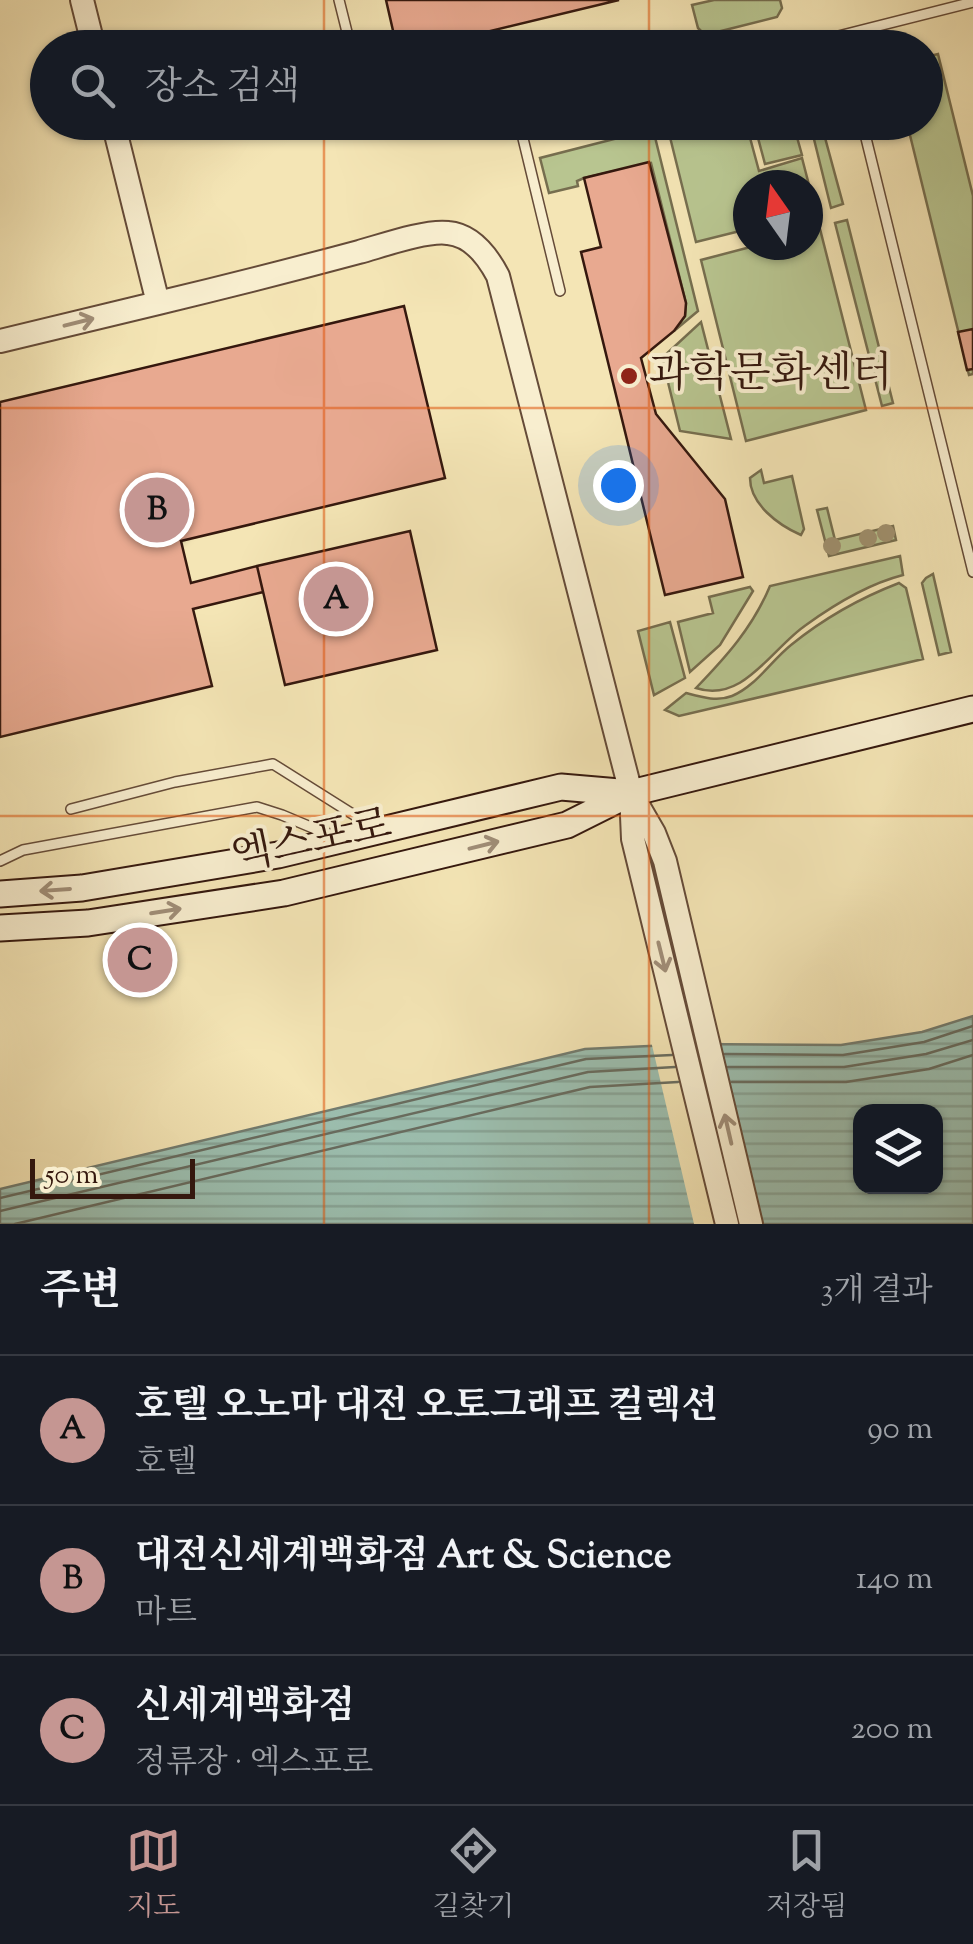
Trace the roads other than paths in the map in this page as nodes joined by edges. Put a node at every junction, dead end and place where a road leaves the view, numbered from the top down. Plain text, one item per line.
1 (82, 0) edge
2 (339, 0) edge
3 (973, 2) edge
4 (90, 30) edge
5 (346, 30) edge
6 (861, 30) edge
7 (117, 140) edge
8 (522, 140) edge
9 (866, 140) edge
10 (560, 291) dead end
11 (158, 303) junction
12 (0, 342) edge
13 (973, 572) edge
14 (973, 709) edge
15 (631, 793) junction
16 (70, 809) dead end
17 (377, 830) junction
18 (340, 839) junction
19 (0, 861) edge
20 (0, 894) edge
21 (0, 928) edge
22 (726, 1224) edge
23 (751, 1224) edge

1 - 4 street
2 - 5 lane
3 - 6 lane
7 - 11 street
8 - 10 lane
9 - 13 lane
12 -> 11 street
11 - 15 street
14 - 15 main road, 엑스포로
15 - 17 main road, 엑스포로
21 -> 15 main road, 엑스포로
15 -> 22 street
23 -> 15 street
16 - 17 lane
17 - 18 main road, 엑스포로
18 - 19 lane
18 -> 20 main road, 엑스포로

